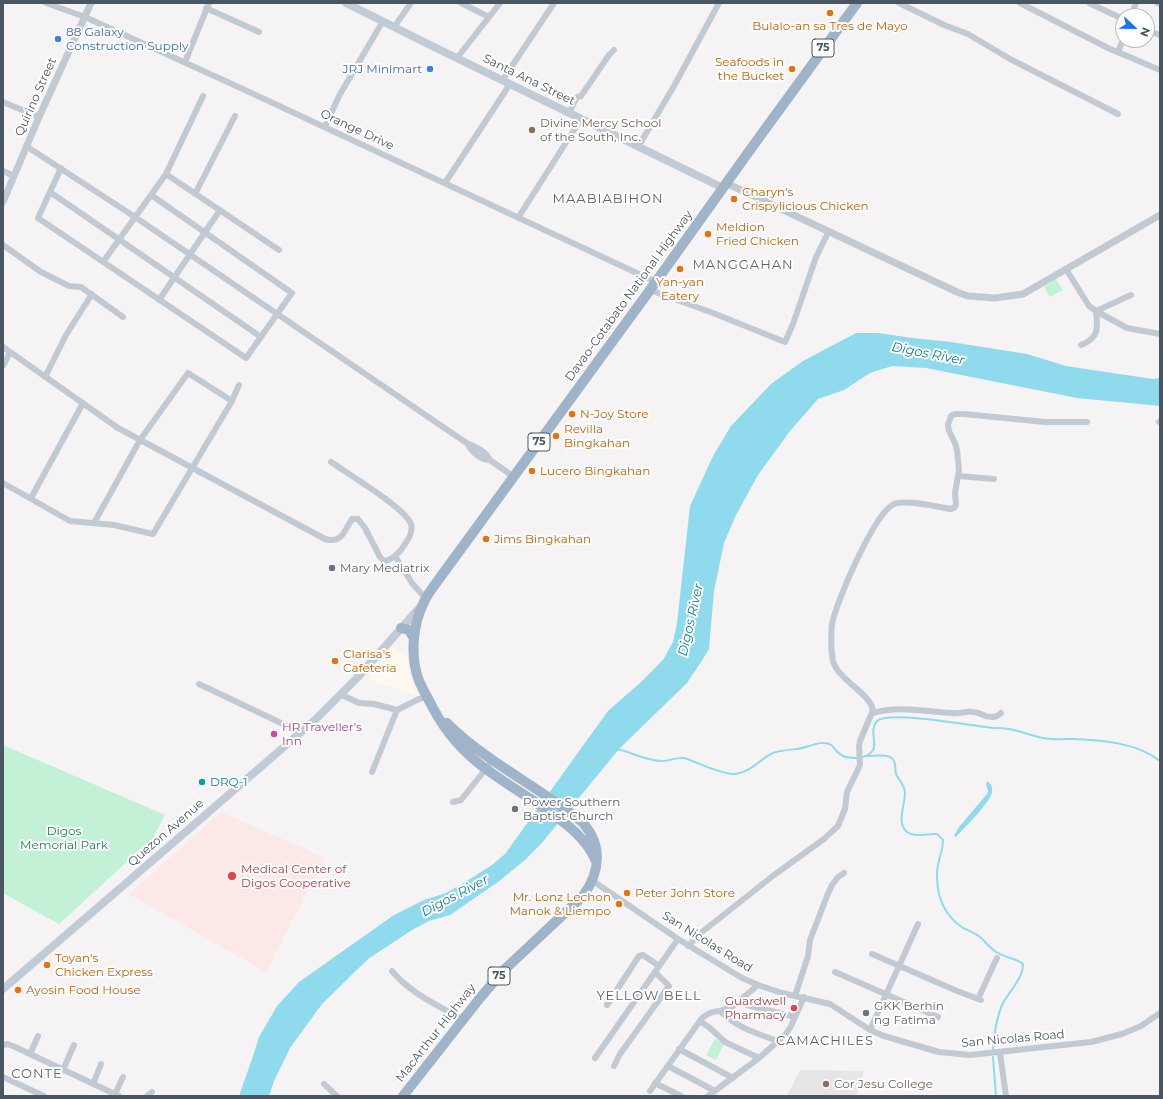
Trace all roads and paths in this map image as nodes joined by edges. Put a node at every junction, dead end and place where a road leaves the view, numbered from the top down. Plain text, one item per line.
1 (46, 3) edge
2 (91, 3) edge
3 (346, 3) edge
4 (411, 3) edge
5 (461, 3) edge
6 (500, 3) edge
7 (554, 3) edge
8 (719, 3) edge
9 (857, 3) edge
10 (899, 3) edge
11 (1020, 3) edge
12 (1089, 3) edge
13 (208, 6) edge
14 (1115, 15) edge
15 (85, 17) junction
16 (489, 17) junction
17 (383, 21) junction
18 (394, 27) junction
19 (259, 32) dead end
20 (1120, 48) edge
21 (614, 50) dead end
22 (1118, 52) junction
23 (457, 58) junction
24 (185, 62) junction
25 (1160, 70) edge
26 (506, 82) junction
27 (203, 96) dead end
28 (3, 102) edge
29 (569, 113) junction
30 (1118, 114) dead end
31 (234, 116) dead end
32 (38, 117) junction
33 (581, 119) junction
34 (325, 127) junction
35 (26, 146) junction
36 (638, 147) junction
37 (61, 168) junction
38 (3, 172) edge
39 (166, 174) junction
40 (14, 176) junction
41 (445, 183) junction
42 (725, 186) junction
43 (50, 192) junction
44 (195, 194) junction
45 (151, 195) junction
46 (3, 202) edge
47 (220, 210) junction
48 (1160, 215) edge
49 (135, 217) junction
50 (518, 218) junction
51 (829, 231) junction
52 (205, 233) junction
53 (118, 240) junction
54 (3, 245) edge
55 (279, 250) dead end
56 (190, 255) junction
57 (103, 262) junction
58 (1066, 269) junction
59 (174, 278) junction
60 (653, 286) junction
61 (92, 294) junction
62 (1131, 295) dead end
63 (159, 300) junction
64 (1096, 311) junction
65 (276, 315) junction
66 (123, 317) dead end
67 (1160, 334) edge
68 (261, 337) junction
69 (1080, 345) dead end
70 (3, 347) edge
71 (10, 352) junction
72 (3, 366) edge
73 (45, 377) junction
74 (239, 385) dead end
75 (232, 402) junction
76 (83, 403) junction
77 (1087, 422) dead end
78 (140, 440) junction
79 (331, 462) dead end
80 (191, 468) junction
81 (959, 476) junction
82 (514, 477) junction
83 (994, 478) dead end
84 (3, 483) edge
85 (31, 498) junction
86 (94, 524) junction
87 (394, 556) junction
88 (424, 601) junction
89 (401, 628) junction
90 (414, 638) junction
91 (199, 684) dead end
92 (340, 694) junction
93 (426, 697) junction
94 (432, 706) junction
95 (397, 710) junction
96 (873, 713) junction
97 (1001, 713) dead end
98 (300, 732) junction
99 (493, 760) junction
100 (486, 769) junction
101 (372, 772) dead end
102 (453, 802) dead end
103 (596, 861) junction
104 (844, 873) dead end
105 (593, 881) junction
106 (918, 924) dead end
107 (678, 939) junction
108 (688, 946) junction
109 (872, 954) dead end
110 (997, 958) dead end
111 (659, 966) junction
112 (899, 966) junction
113 (392, 971) dead end
114 (655, 972) junction
115 (835, 972) dead end
116 (758, 985) junction
117 (3, 989) edge
118 (886, 994) junction
119 (795, 996) junction
120 (804, 997) junction
121 (742, 1000) junction
122 (607, 1005) dead end
123 (720, 1011) junction
124 (1160, 1014) edge
125 (795, 1017) junction
126 (938, 1017) dead end
127 (463, 1020) junction
128 (700, 1021) junction
129 (870, 1030) junction
130 (38, 1036) dead end
131 (777, 1041) junction
132 (3, 1045) edge
133 (74, 1045) dead end
134 (679, 1049) junction
135 (1000, 1053) junction
136 (30, 1054) junction
137 (595, 1058) dead end
138 (759, 1058) junction
139 (101, 1064) dead end
140 (614, 1066) dead end
141 (668, 1066) junction
142 (63, 1070) junction
143 (3, 1077) edge
144 (123, 1077) dead end
145 (733, 1078) junction
146 (655, 1083) junction
147 (92, 1084) junction
148 (324, 1084) dead end
149 (650, 1090) dead end
150 (714, 1091) junction
151 (117, 1095) edge
152 (44, 1096) edge
153 (337, 1096) edge
154 (403, 1096) edge
155 (681, 1096) edge
156 (708, 1096) edge
157 (1006, 1096) edge

1 - 15 street, Orange Drive
2 - 15 street, Quirino Street
3 - 17 main road, Santa Ana Street
4 - 18 street
5 - 16 street
6 - 16 street
7 - 26 street
8 - 36 street
9 - 42 highway, Davao-Cotabato National Highway / 75
10 - 30 street
11 - 22 street
12 - 14 street
13 - 19 street
13 - 24 street
15 - 24 street, Orange Drive
15 - 32 street, Quirino Street
16 - 23 street
17 - 18 main road, Santa Ana Street
17 - 34 street
18 - 23 main road, Santa Ana Street
20 - 22 street
21 - 29 street
22 - 25 street
23 - 26 main road, Santa Ana Street
24 - 34 street, Orange Drive
26 - 29 main road, Santa Ana Street
26 - 41 street
27 - 39 street
28 - 32 street
29 - 33 main road, Santa Ana Street
31 - 44 street
32 - 35 street, Quirino Street
33 - 36 main road, Santa Ana Street
33 - 50 street
34 - 41 street, Orange Drive
35 - 37 street
35 - 40 street, Quirino Street
36 - 42 main road, Santa Ana Street
37 - 43 street
37 - 49 street
38 - 40 street
39 - 44 street
39 - 45 street
40 - 46 street, Quirino Street
41 - 50 street, Orange Drive
42 - 51 street
42 - 60 highway, Davao-Cotabato National Highway / 75
43 - 53 street
43 - 57 street
44 - 47 street
45 - 49 street
45 - 52 street
47 - 52 street
47 - 55 street
48 - 58 street
49 - 53 street
49 - 56 street
50 - 60 street, Orange Drive
51 - 58 street
51 - 60 street, Orange Drive
52 - 56 street
52 - 65 street
53 - 57 street
53 - 59 street
54 - 61 street
56 - 59 street
56 - 65 street
57 - 63 street
58 - 64 street
59 - 63 street
59 - 68 street
60 - 82 highway, Davao-Cotabato National Highway / 75
61 - 66 street
61 - 73 street
62 - 64 street
63 - 68 street
64 - 67 street
64 - 69 street
65 - 68 street
65 - 82 street
70 - 71 street
71 - 72 street
71 - 73 street
73 - 76 street
74 - 75 street
75 - 78 street
75 - 80 street
76 - 78 street
76 - 85 street
77 - 81 street
78 - 80 street
78 - 86 street
79 - 87 street
80 - 86 street
80 - 87 street
81 - 83 street
81 - 96 street
82 - 88 highway, Davao-Cotabato National Highway / 75
84 - 85 street
85 - 86 street
87 - 88 street
88 - 89 main road, Quezon Avenue
88 - 90 highway, MacArthur Highway / 75
89 - 90 highway
89 - 92 main road, Quezon Avenue
90 - 93 highway, MacArthur Highway / 75
91 - 98 street
92 - 95 street
92 - 98 main road, Quezon Avenue
93 - 94 highway, MacArthur Highway / 75
93 - 95 street
94 - 99 highway, MacArthur Highway / 75
94 - 100 highway, MacArthur Highway / 75
95 - 101 street
96 - 97 street
96 - 108 street
98 - 117 main road, Quezon Avenue
99 - 100 street
99 - 103 highway, MacArthur Highway / 75
100 - 102 street
100 - 103 highway, MacArthur Highway / 75
103 - 105 highway, MacArthur Highway / 75
104 - 119 street
105 - 107 street, San Nicolas Road
105 - 127 highway, MacArthur Highway / 75
106 - 112 street
107 - 108 street, San Nicolas Road
107 - 111 street
108 - 116 street, San Nicolas Road
109 - 112 street
110 - 112 street
111 - 114 street
111 - 122 street
112 - 118 street
113 - 127 street
114 - 137 street
114 - 140 street
115 - 118 street
116 - 119 street, San Nicolas Road
116 - 121 street
118 - 126 street
118 - 129 street
119 - 120 street, San Nicolas Road
120 - 125 street
120 - 129 street, San Nicolas Road
121 - 123 street
121 - 125 street
123 - 128 street
123 - 131 street
124 - 135 street, San Nicolas Road
125 - 131 street
127 - 154 highway, MacArthur Highway / 75
128 - 134 street
128 - 138 street
129 - 135 street, San Nicolas Road
130 - 136 street
131 - 138 street
132 - 136 street
133 - 142 street
134 - 141 street
134 - 145 street
135 - 157 street
136 - 142 street
138 - 145 street
139 - 147 street
141 - 146 street
141 - 150 street
142 - 147 street
143 - 152 street
144 - 151 street
145 - 150 street
146 - 149 street
146 - 155 street
147 - 151 street
148 - 153 street
150 - 156 street

